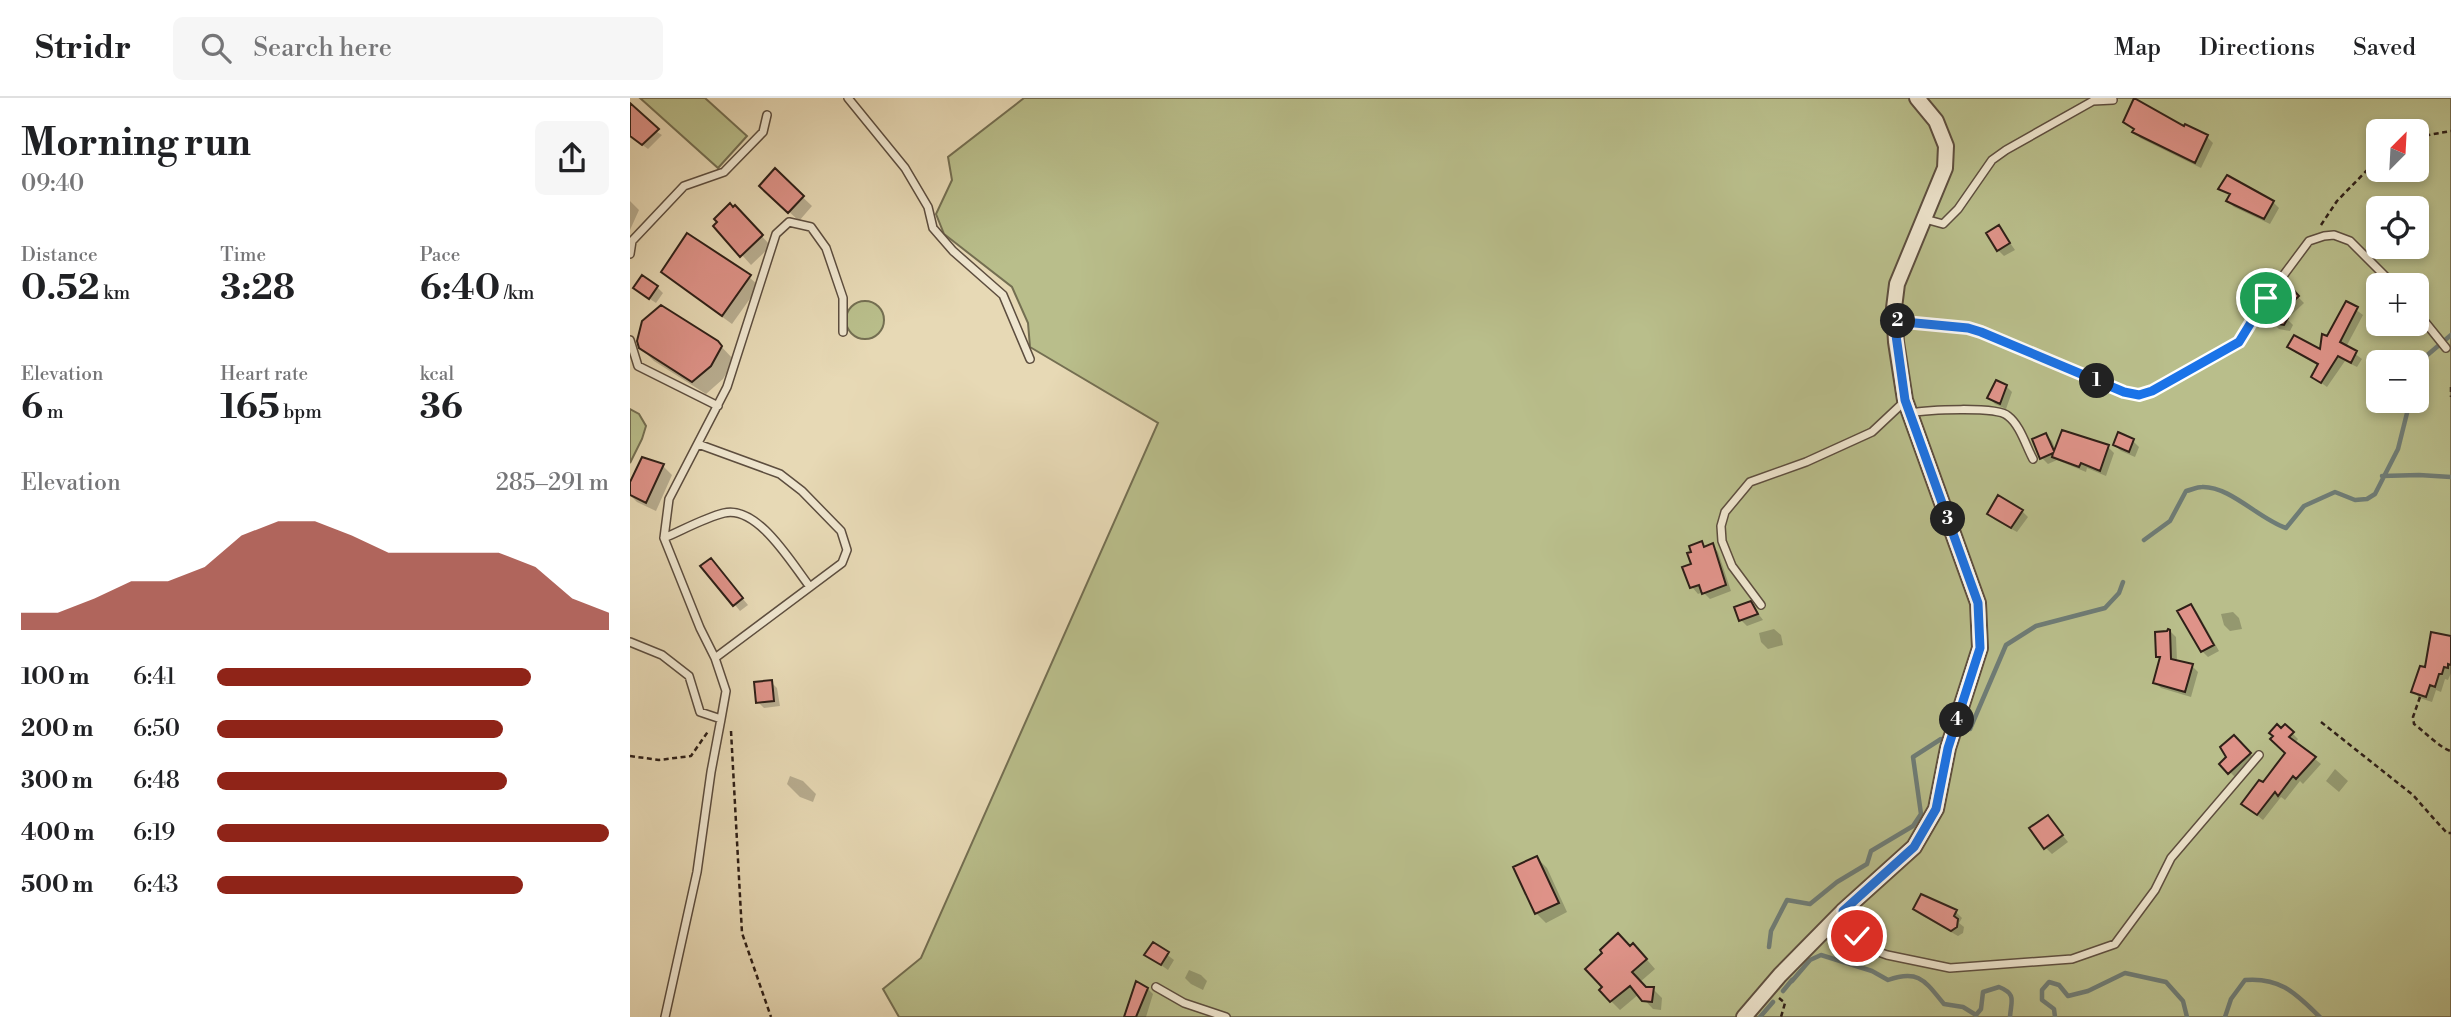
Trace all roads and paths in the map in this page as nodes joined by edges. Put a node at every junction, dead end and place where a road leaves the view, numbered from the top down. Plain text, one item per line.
1 (848, 98) edge
2 (1917, 98) edge
3 (2113, 100) edge
4 (767, 114) dead end
5 (2451, 131) edge
6 (2429, 135) edge
7 (2366, 171) edge
8 (1924, 219) junction
9 (2309, 241) junction
10 (630, 254) edge
11 (2382, 273) edge
12 (1894, 321) junction
13 (2429, 328) edge
14 (843, 332) dead end
15 (630, 340) edge
16 (2446, 348) dead end
17 (1030, 359) dead end
18 (2451, 387) edge
19 (2451, 397) edge
20 (718, 406) junction
21 (1908, 406) junction
22 (698, 444) junction
23 (2033, 459) dead end
24 (664, 538) junction
25 (810, 587) junction
26 (1761, 605) dead end
27 (630, 642) edge
28 (715, 658) junction
29 (2420, 697) dead end
30 (721, 719) junction
31 (2321, 722) dead end
32 (2451, 751) edge
33 (2259, 755) dead end
34 (630, 756) edge
35 (2451, 834) edge
36 (1843, 911) junction
37 (1823, 932) junction
38 (1855, 939) junction
39 (1156, 987) dead end
40 (1769, 989) junction
41 (665, 1017) edge
42 (771, 1017) edge
43 (1226, 1017) edge
44 (1744, 1017) edge
45 (1781, 1017) edge

1 - 17 lane
2 - 8 street
3 - 8 lane
4 - 10 lane
5 - 6 path
7 - 9 path
8 - 12 street
9 - 11 lane
9 - 12 lane
12 - 21 street
13 - 16 lane
14 - 20 lane
15 - 20 lane
18 - 19 path
20 - 22 lane
21 - 23 lane
21 - 26 lane
21 - 36 street
22 - 24 lane
22 - 25 lane
24 - 25 lane
24 - 28 lane
25 - 28 lane
27 - 30 lane
28 - 30 lane
29 - 32 path
30 - 34 path
30 - 41 lane
30 - 42 path
31 - 35 path
33 - 38 lane
36 - 37 street
36 - 38 lane
37 - 38 lane
37 - 40 street
39 - 43 lane
40 - 44 street
40 - 45 path

